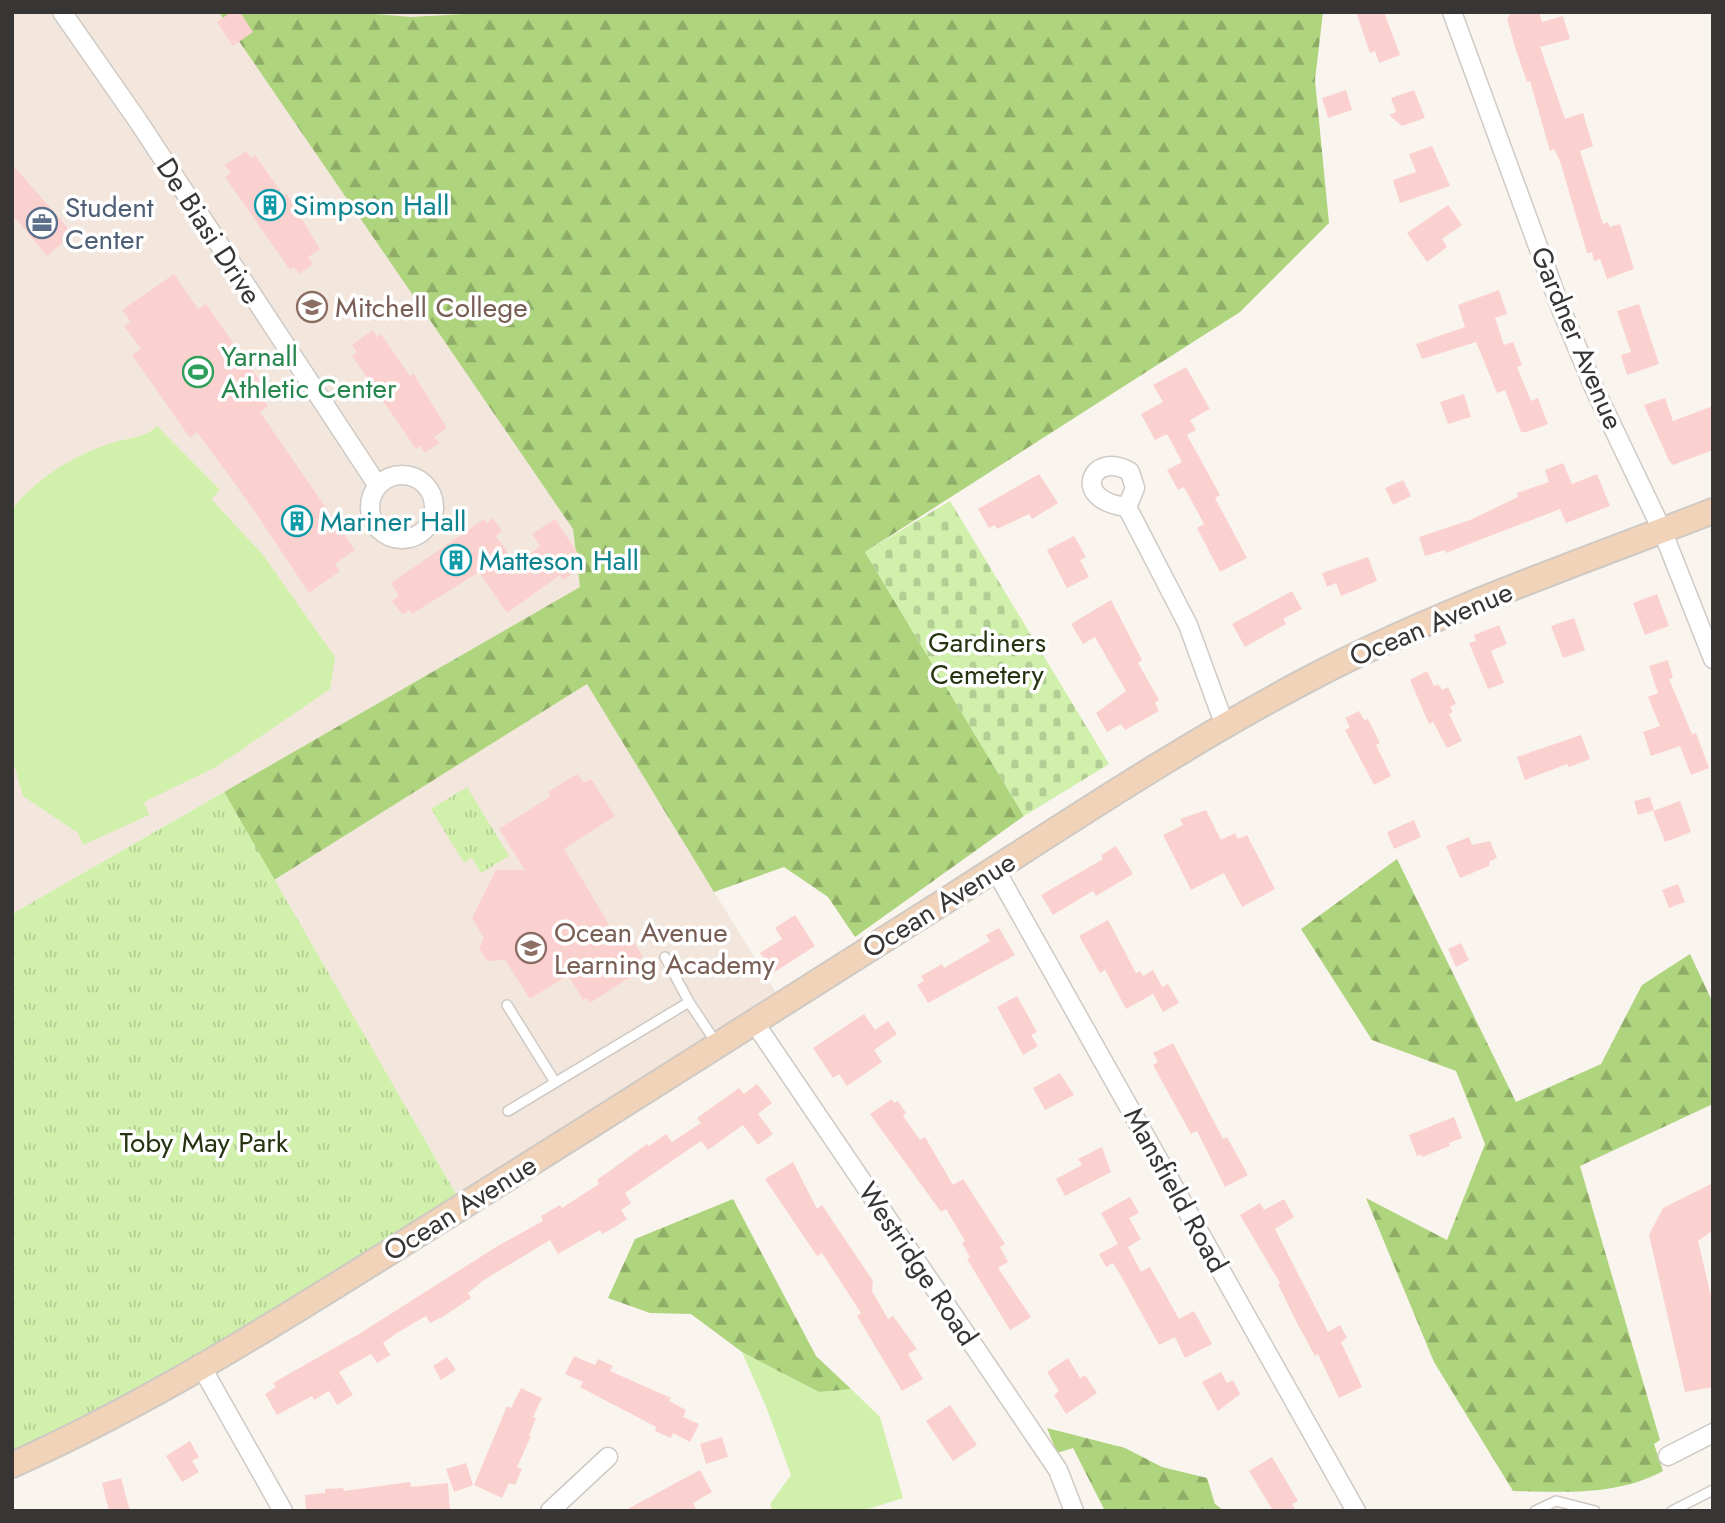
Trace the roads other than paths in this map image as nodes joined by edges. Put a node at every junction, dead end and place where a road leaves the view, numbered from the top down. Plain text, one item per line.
1 (62, 12) edge
2 (1452, 12) edge
3 (378, 486) dead end
4 (1127, 508) dead end
5 (1713, 511) edge
6 (1662, 530) junction
7 (1713, 659) edge
8 (1225, 726) junction
9 (995, 869) junction
10 (666, 957) dead end
11 (689, 1002) junction
12 (507, 1005) dead end
13 (754, 1023) junction
14 (718, 1045) junction
15 (555, 1082) junction
16 (508, 1111) dead end
17 (201, 1366) junction
18 (1713, 1433) edge
19 (1668, 1456) dead end
20 (608, 1457) dead end
21 (12, 1465) edge
22 (1713, 1490) edge
23 (283, 1511) edge
24 (550, 1511) edge
25 (1074, 1511) edge
26 (1356, 1511) edge
27 (1535, 1511) edge
28 (1595, 1511) edge
29 (1672, 1511) edge

1 - 3 street, De Biasi Drive
2 - 6 street, Gardner Avenue
4 - 8 street
5 - 6 main road, Ocean Avenue
6 - 7 street, Gardner Avenue
6 - 8 main road, Ocean Avenue
8 - 9 main road, Ocean Avenue
9 - 13 main road, Ocean Avenue
9 - 26 street, Mansfield Road
10 - 11 lane
11 - 14 lane
11 - 15 lane
12 - 15 lane
13 - 14 main road, Ocean Avenue
13 - 25 street, Westridge Road
14 - 17 main road, Ocean Avenue
15 - 16 lane
17 - 21 main road, Ocean Avenue
17 - 23 street
18 - 19 street
20 - 24 street
22 - 29 lane
27 - 28 lane

